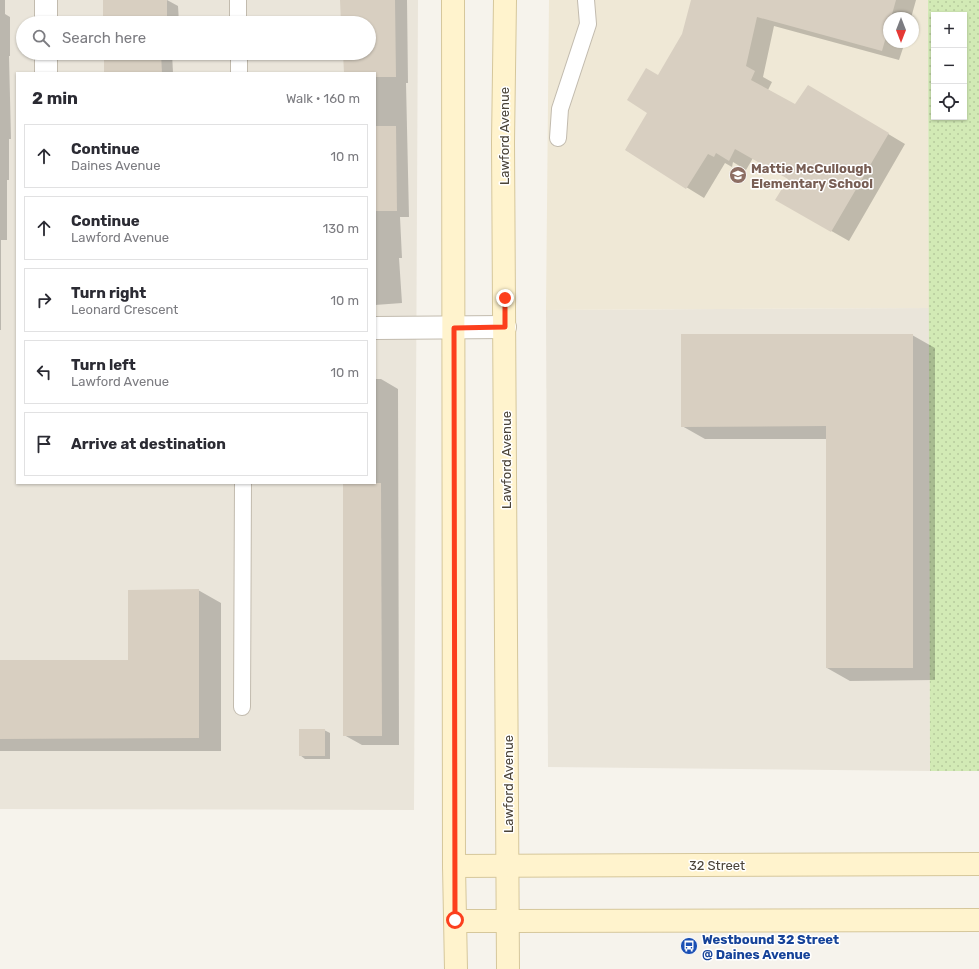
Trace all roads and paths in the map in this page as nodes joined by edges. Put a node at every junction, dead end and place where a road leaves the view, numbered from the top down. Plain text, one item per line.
1 (46, 0) edge
2 (238, 0) edge
3 (453, 0) edge
4 (505, 0) edge
5 (586, 0) edge
6 (46, 16) edge
7 (238, 16) edge
8 (46, 60) edge
9 (238, 60) edge
10 (46, 72) edge
11 (239, 72) edge
12 (558, 138) dead end
13 (505, 327) junction
14 (376, 328) edge
15 (454, 328) junction
16 (244, 484) edge
17 (242, 707) dead end
18 (979, 864) edge
19 (454, 866) junction
20 (508, 866) junction
21 (455, 920) junction
22 (979, 920) edge
23 (508, 921) junction
24 (456, 969) edge
25 (508, 969) edge

1 - 6 street
2 - 7 lane
3 - 15 street
4 - 13 street, Lawford Avenue
5 - 12 lane
8 - 10 street
9 - 11 lane
13 - 15 street
13 - 20 street, Lawford Avenue
14 - 15 street
15 - 19 street
16 - 17 lane
18 - 20 street, 32 Street
19 - 20 street, 32 Street
19 - 21 street
20 - 23 street, Lawford Avenue
21 - 23 street
21 - 24 street
22 - 23 street
23 - 25 street, Lawford Avenue

